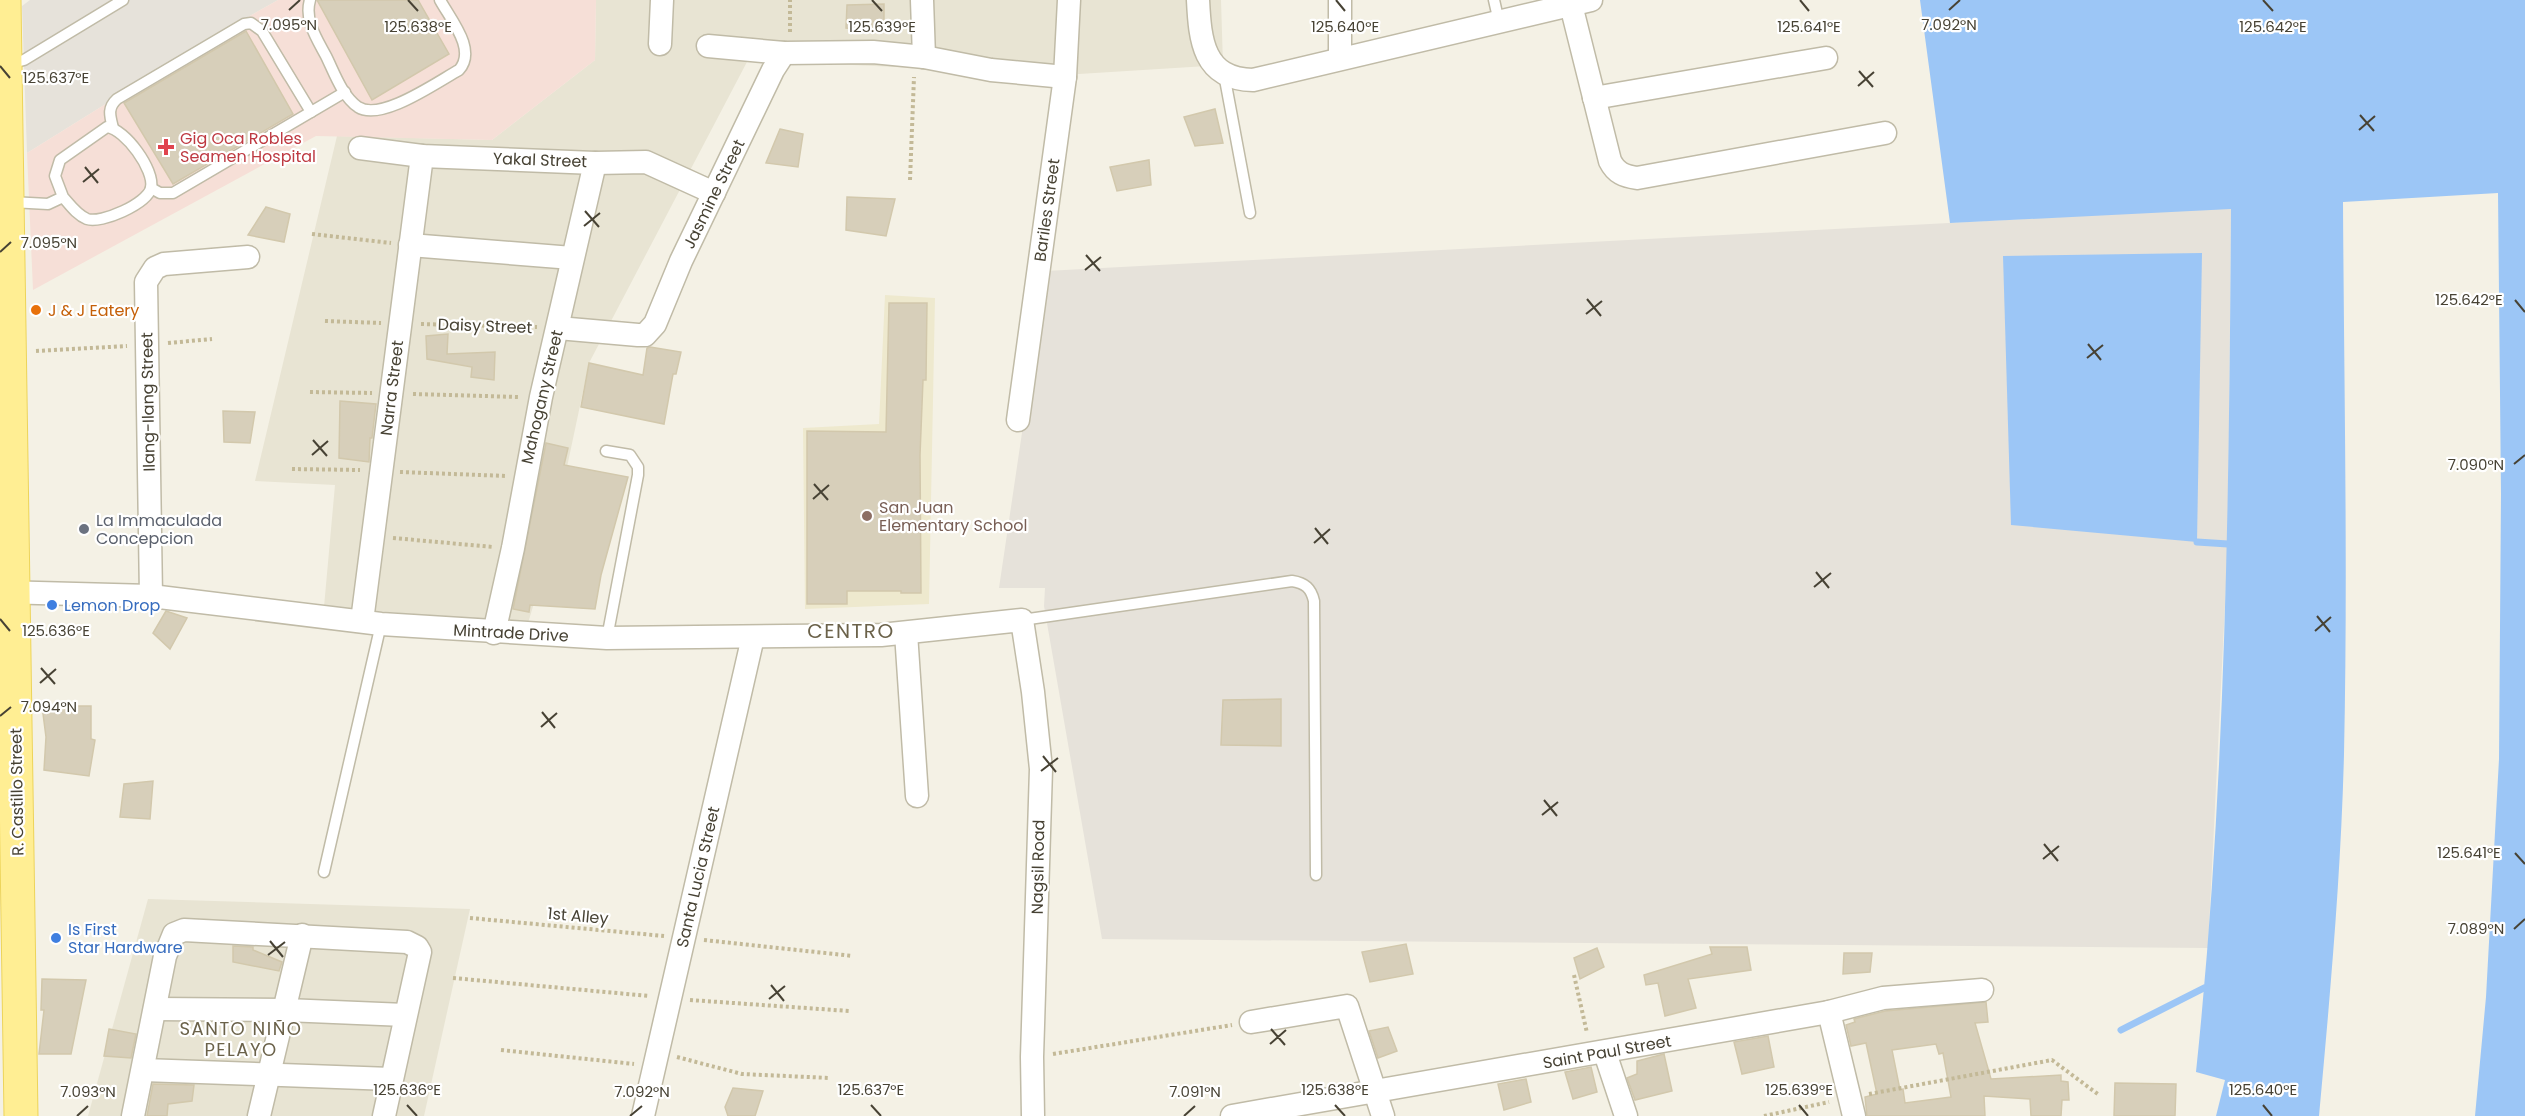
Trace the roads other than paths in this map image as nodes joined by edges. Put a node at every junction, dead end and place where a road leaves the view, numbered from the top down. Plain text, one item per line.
1 (4, 0) edge
2 (123, 0) edge
3 (310, 0) edge
4 (440, 0) edge
5 (662, 0) edge
6 (922, 0) edge
7 (1069, 0) edge
8 (1198, 0) edge
9 (1340, 0) edge
10 (1581, 2) edge
11 (1497, 11) edge
12 (660, 44) dead end
13 (708, 46) dead end
14 (784, 52) junction
15 (920, 56) junction
16 (1340, 58) junction
17 (1827, 58) dead end
18 (4, 65) junction
19 (1224, 73) junction
20 (1065, 77) junction
21 (345, 92) junction
22 (1594, 98) junction
23 (311, 112) junction
24 (113, 128) junction
25 (1885, 133) dead end
26 (360, 148) dead end
27 (422, 156) junction
28 (595, 163) junction
29 (151, 188) junction
30 (714, 193) junction
31 (63, 197) junction
32 (5, 210) edge
33 (1250, 213) dead end
34 (410, 245) junction
35 (248, 257) dead end
36 (572, 258) junction
37 (558, 328) junction
38 (1018, 420) dead end
39 (606, 451) dead end
40 (7, 592) edge
41 (151, 596) junction
42 (1022, 620) junction
43 (371, 622) junction
44 (494, 633) junction
45 (906, 633) junction
46 (753, 637) junction
47 (607, 638) junction
48 (917, 796) dead end
49 (324, 872) dead end
50 (1316, 875) dead end
51 (302, 935) junction
52 (1982, 990) dead end
53 (155, 1009) junction
54 (286, 1010) junction
55 (1829, 1012) junction
56 (405, 1015) junction
57 (1251, 1022) road end
58 (1598, 1054) junction
59 (143, 1070) junction
60 (268, 1075) junction
61 (391, 1079) junction
62 (1374, 1091) junction
63 (1852, 1107) edge
64 (21, 1116) edge
65 (132, 1116) edge
66 (259, 1116) edge
67 (384, 1116) edge
68 (643, 1116) edge
69 (1033, 1116) edge
70 (1232, 1116) edge
71 (1383, 1116) edge
72 (1626, 1116) edge

1 - 18 main road, R. Castillo Street
2 - 18 lane
3 - 21 lane
4 - 21 lane
5 - 12 street
6 - 15 street
7 - 20 street, Bariles Street
8 - 19 street
9 - 16 street
10 - 11 street
10 - 22 street
11 - 16 street
13 - 14 street
14 - 15 street
14 - 30 street, Jasmine Street
15 - 20 street
16 - 19 street
17 - 22 street
18 - 32 main road, R. Castillo Street
19 - 33 lane
20 - 38 street, Bariles Street
21 - 23 lane
22 - 25 street
23 - 24 lane
23 - 29 lane
24 - 29 lane
24 - 31 lane
26 - 27 street, Yakal Street
27 - 28 street, Yakal Street
27 - 34 street, Narra Street
28 - 30 street, Yakal Street
28 - 36 street, Mahogany Street
29 - 31 lane
30 - 37 street, Jasmine Street
31 - 32 lane
32 - 40 main road, R. Castillo Street
34 - 36 street
34 - 43 street, Narra Street
35 - 41 street, Ilang-Ilang Street
36 - 37 street, Mahogany Street
37 - 44 street, Mahogany Street
39 - 47 lane
40 - 41 street, Mintrade Drive
40 - 64 main road, R. Castillo Street
41 - 43 street, Mintrade Drive
42 - 45 street, Mintrade Drive
42 - 50 lane
42 - 69 street, Nagsil Road
43 - 44 street, Mintrade Drive
43 - 49 lane
44 - 47 street, Mintrade Drive
45 - 46 street, Mintrade Drive
45 - 48 street
46 - 47 street, Mintrade Drive
46 - 68 street, Santa Lucia Street
51 - 53 street
51 - 54 street
51 - 56 street
52 - 55 street, Saint Paul Street
53 - 54 street
53 - 59 street
54 - 56 street
54 - 60 street
55 - 58 street, Saint Paul Street
55 - 63 street
56 - 61 street
57 - 62 street
58 - 62 street, Saint Paul Street
58 - 72 street
59 - 60 street
59 - 65 street
60 - 61 street
60 - 66 street
61 - 67 street
62 - 70 street, Saint Paul Street
62 - 71 street

